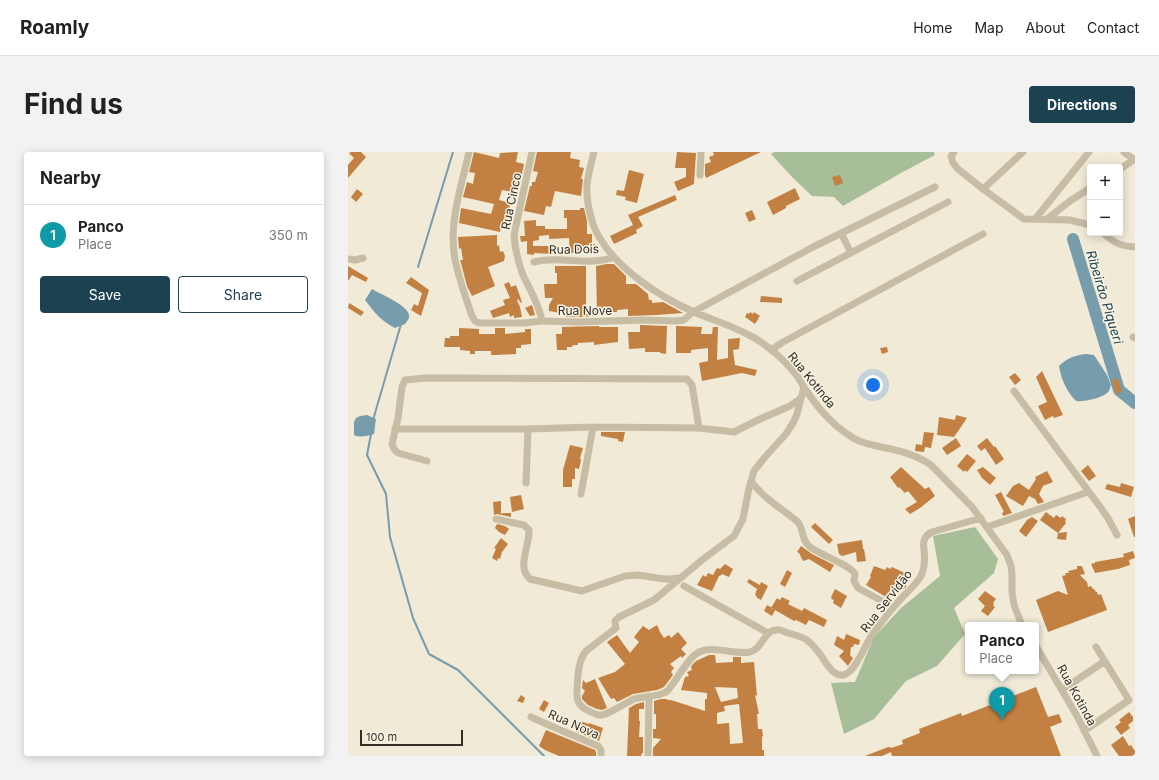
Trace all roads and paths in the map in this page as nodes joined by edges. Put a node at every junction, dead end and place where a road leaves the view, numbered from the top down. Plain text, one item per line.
1 (469, 152) edge
2 (532, 152) edge
3 (594, 152) edge
4 (701, 152) edge
5 (954, 152) edge
6 (1023, 152) edge
7 (1089, 152) edge
8 (1124, 152) edge
9 (1135, 160) edge
10 (1123, 167) edge
11 (700, 175) dead end
12 (935, 187) dead end
13 (983, 189) junction
14 (1087, 190) edge
15 (948, 202) dead end
16 (1036, 218) junction
17 (1047, 219) junction
18 (1087, 224) edge
19 (841, 233) junction
20 (983, 234) dead end
21 (1106, 236) edge
22 (1135, 247) edge
23 (851, 253) junction
24 (614, 257) junction
25 (364, 258) dead end
26 (348, 259) edge
27 (534, 262) dead end
28 (797, 281) dead end
29 (693, 312) junction
30 (542, 321) junction
31 (772, 350) junction
32 (804, 387) junction
33 (1014, 390) dead end
34 (801, 398) junction
35 (592, 426) junction
36 (699, 428) junction
37 (395, 429) junction
38 (528, 429) junction
39 (427, 461) dead end
40 (751, 480) junction
41 (526, 483) dead end
42 (1088, 492) junction
43 (581, 494) dead end
44 (981, 518) junction
45 (496, 519) dead end
46 (987, 527) junction
47 (1117, 535) dead end
48 (682, 576) junction
49 (684, 586) dead end
50 (882, 601) dead end
51 (1021, 622) edge
52 (768, 633) junction
53 (1096, 647) dead end
54 (1039, 651) edge
55 (1104, 661) junction
56 (1062, 690) junction
57 (649, 696) junction
58 (531, 717) dead end
59 (1084, 731) junction
60 (601, 756) edge
61 (648, 756) edge
62 (1097, 756) edge

1 - 30 street, Rua Nove
2 - 30 street, Rua Cinco
3 - 24 street, Rua Kotinda
4 - 11 street
5 - 13 street
6 - 13 street
7 - 16 street
8 - 9 street
9 - 10 street
12 - 19 street, Rua Nove
13 - 16 street
14 - 17 street
15 - 23 street
16 - 17 street
17 - 18 street
19 - 23 street
19 - 29 street, Rua Nove
20 - 31 street
21 - 22 street
23 - 28 street
24 - 27 street, Rua Dois
24 - 29 street, Rua Kotinda
25 - 26 street
29 - 30 street, Rua Nove
29 - 31 street, Rua Kotinda
31 - 32 street, Rua Kotinda
32 - 34 street
32 - 44 street, Rua Kotinda
33 - 42 street
34 - 36 street
34 - 40 street
35 - 36 street
35 - 38 street
35 - 43 street
36 - 37 street
37 - 38 street
37 - 39 street
38 - 41 street
40 - 48 street
40 - 50 street
42 - 46 street
42 - 47 street
44 - 46 street, Rua Kotinda
44 - 52 street, Rua Servidão
45 - 48 street
46 - 51 street, Rua Kotinda
48 - 57 street
49 - 52 street
52 - 57 street
53 - 55 street
54 - 56 street, Rua Kotinda
55 - 56 street
55 - 59 street
56 - 59 street, Rua Kotinda
57 - 61 street
58 - 60 street, Rua Nova
59 - 62 street, Rua Kotinda

